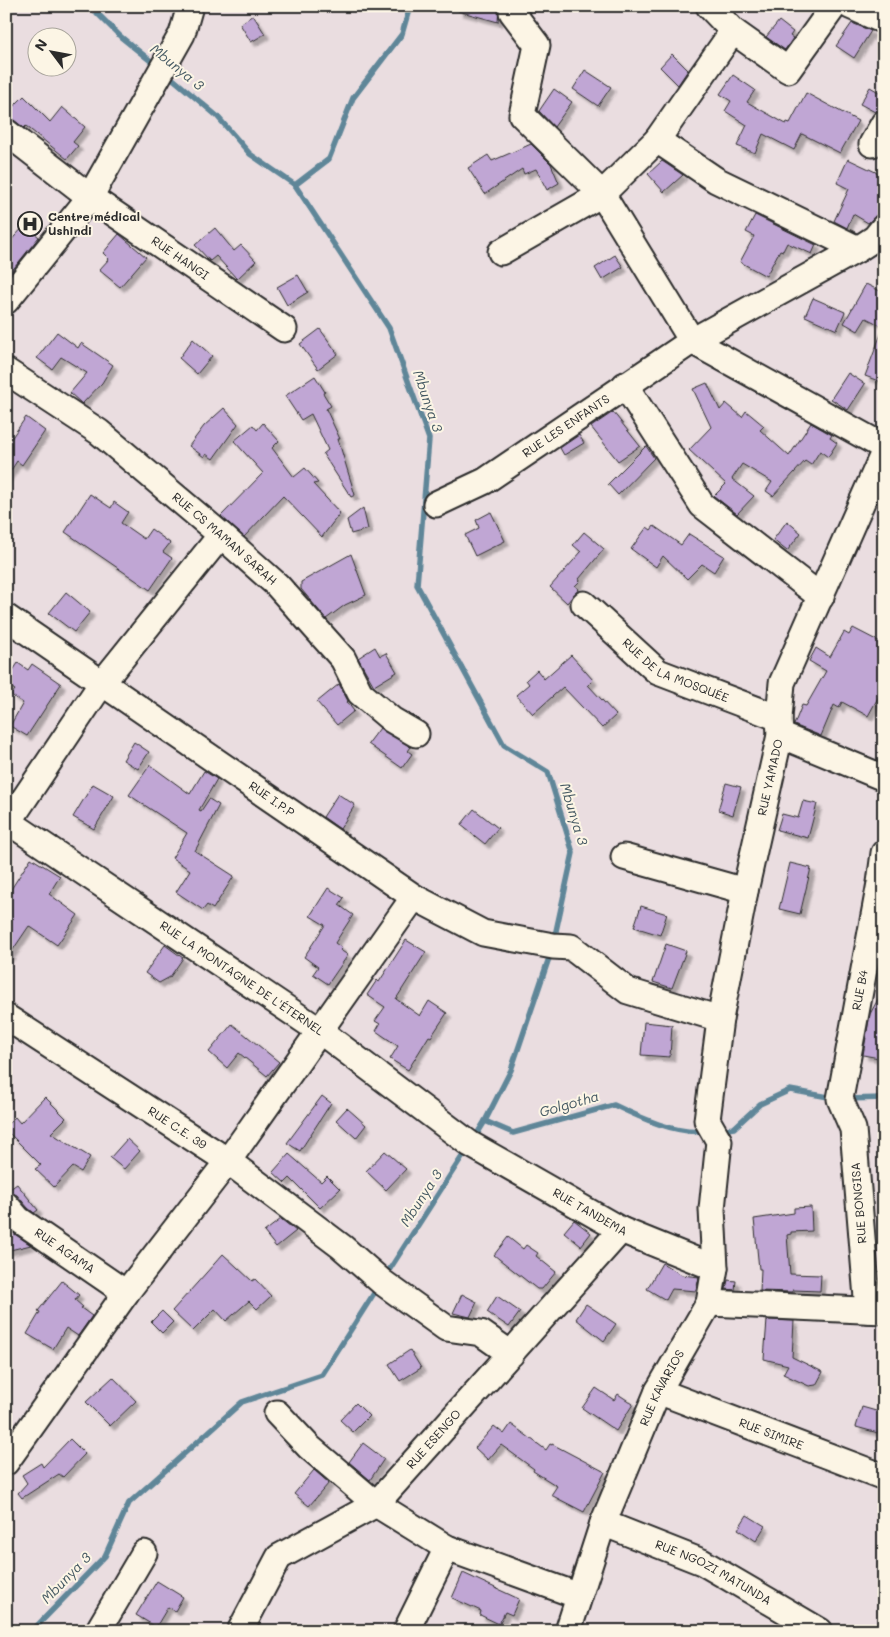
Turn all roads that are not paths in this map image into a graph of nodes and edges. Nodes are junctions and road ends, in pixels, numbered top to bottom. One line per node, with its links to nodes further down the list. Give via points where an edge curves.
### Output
1 (190, 6): 11 (street, via 182,34)
2 (709, 6): 7 (street)
3 (834, 6): 7 (street, via 788,70)
4 (850, 6): 6 (street)
5 (510, 15): 10 (street, via 536,44 522,115)
6 (884, 21)
7 (733, 31): 9 (street)
8 (6, 132): 11 (street, RUE HANGI)
9 (658, 140): 10 (street); 13 (street, via 716,180)
10 (602, 194): 14 (street); 17 (street)
11 (90, 197): 15 (street); 16 (street, RUE HANGI)
12 (884, 227): 13 (street, RUE LES ENFANTS, via 875,238)
13 (858, 249): 17 (street, RUE LES ENFANTS)
14 (501, 252)
15 (6, 301)
16 (284, 329)
17 (692, 340): 19 (street, RUE LES ENFANTS); 20 (street)
18 (6, 371): 23 (street, RUE CS MAMAN SARAH, via 99,432)
19 (626, 385): 22 (street, RUE LES ENFANTS, via 485,481); 24 (street, via 702,505)
20 (884, 447)
21 (884, 452): 24 (street, RUE YAMADO)
22 (436, 504)
23 (221, 534): 27 (street); 29 (street, RUE CS MAMAN SARAH, via 277,585 343,659 360,693 392,720)
24 (820, 597): 28 (street, RUE YAMADO, via 782,684)
25 (584, 604): 28 (street, RUE DE LA MOSQUÉE, via 658,672)
26 (6, 617): 27 (street, RUE I.P.P)
27 (102, 684): 31 (street); 36 (street, RUE I.P.P)
28 (779, 727): 30 (street, RUE DE LA MOSQUÉE); 35 (street, RUE YAMADO)
29 (416, 734)
30 (884, 778)
31 (7, 823): 39 (street, RUE LA MONTAGNE DE L'ÉTERNEL)
32 (884, 852): 34 (street, RUE B4)
33 (624, 857): 35 (street)
34 (882, 884): 40 (street, RUE B4)
35 (745, 891): 38 (street, RUE YAMADO)
36 (414, 897): 38 (street, RUE I.P.P, via 483,933 571,947 628,991); 39 (street)
37 (6, 1017): 43 (street, RUE C.E. 39)
38 (720, 1020): 41 (street, RUE YAMADO)
39 (320, 1031): 42 (street, RUE LA MONTAGNE DE L'ÉTERNEL); 43 (street)
40 (840, 1099): 49 (street, RUE BONGISA, via 853,1129)
41 (713, 1131): 46 (street, RUE KAVARIOS)
42 (470, 1144): 45 (street, RUE TANDEMA)
43 (228, 1161): 47 (street); 50 (street, RUE C.E. 39, via 446,1328 481,1333)
44 (6, 1205): 47 (street, RUE AGAMA, via 18,1219)
45 (621, 1230): 46 (street, RUE TANDEMA); 50 (street, RUE ESENGO)
46 (715, 1268): 48 (street, RUE KAVARIOS)
47 (126, 1293): 53 (street)
48 (709, 1303): 49 (street); 51 (street, RUE KAVARIOS)
49 (876, 1310)
50 (510, 1354): 55 (street, RUE ESENGO)
51 (658, 1391): 54 (street, RUE SIMIRE); 56 (street, RUE KAVARIOS)
52 (277, 1413): 55 (street, via 309,1447)
53 (6, 1462)
54 (884, 1477)
55 (376, 1504): 57 (street); 61 (street, RUE ESENGO, via 279,1557)
56 (603, 1523): 59 (street, RUE KAVARIOS); 64 (street, RUE NGOZI MATUNDA, via 702,1562)
57 (447, 1548): 59 (street); 62 (street)
58 (144, 1553): 60 (street)
59 (579, 1596): 63 (street, RUE KAVARIOS)
60 (98, 1631)
61 (240, 1631)
62 (406, 1631)
63 (568, 1631)
64 (820, 1631)

